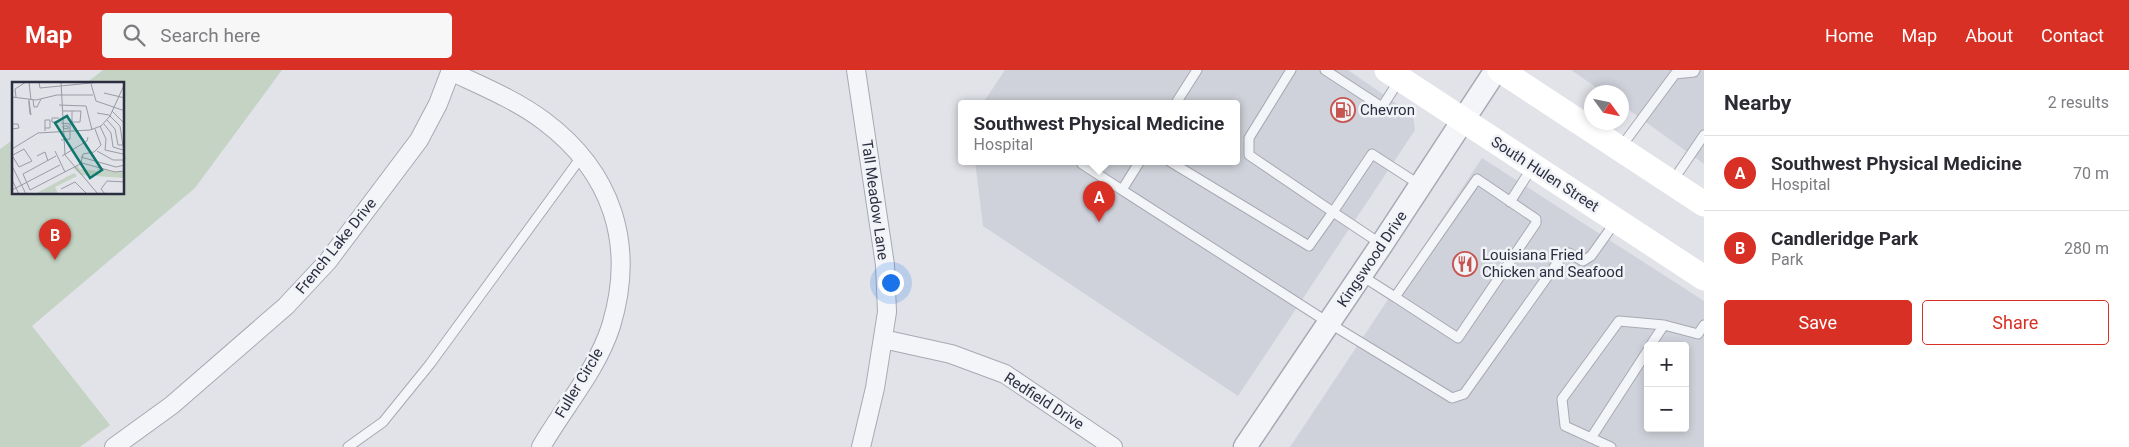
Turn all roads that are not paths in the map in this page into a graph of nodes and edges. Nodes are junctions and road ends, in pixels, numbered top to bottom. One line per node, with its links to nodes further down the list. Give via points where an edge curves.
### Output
1 (451, 70): 14 (street, Fuller Circle, via 516,102 544,121); 38 (street, French Lake Drive, via 419,140 328,261 279,312 172,405)
2 (856, 70): 34 (street, Tall Meadow Lane, via 885,265 887,312)
3 (1197, 70): 10 (lane)
4 (1291, 70): 24 (lane, via 1249,138 1249,156)
5 (1326, 70): 9 (lane, via 1382,107)
6 (1498, 70): 11 (street, Kingswood Drive); 13 (main road)
7 (1695, 70): 8 (lane)
8 (1672, 72): 13 (lane)
9 (1394, 75): 11 (main road, South Hulen Street)
10 (1178, 100)
11 (1463, 120): 18 (main road, South Hulen Street); 20 (street, Kingswood Drive)
12 (1704, 135): 19 (lane)
13 (1620, 148): 19 (main road)
14 (582, 156): 39 (lane, via 430,364 383,422); 40 (street, Fuller Circle, via 598,177 611,206 622,247 620,288 611,326 591,369)
15 (1084, 165): 21 (lane)
16 (1138, 165): 21 (lane)
17 (1176, 165): 24 (lane, via 1309,246)
18 (1533, 166): 22 (lane); 25 (main road, South Hulen Street)
19 (1672, 182): 23 (main road)
20 (1420, 186): 24 (lane, via 1372,154); 26 (street, Kingswood Drive)
21 (1122, 190): 30 (lane)
22 (1510, 202): 29 (lane, via 1475,180); 29 (lane, via 1536,222 1460,337 1456,338)
23 (1704, 204)
24 (1333, 212): 26 (lane)
25 (1616, 220): 28 (main road, South Hulen Street); 30 (lane, via 1592,256 1583,261 1569,253 1560,259 1464,394 1452,398)
26 (1382, 244): 27 (street, Kingswood Drive)
27 (1362, 275): 29 (lane); 30 (street, Kingswood Drive)
28 (1704, 278)
29 (1395, 297)
30 (1329, 323): 43 (street, Kingswood Drive)
31 (1664, 325): 33 (lane); 35 (lane); 37 (lane, via 1619,321 1562,399 1565,426)
32 (1704, 325): 33 (lane)
33 (1701, 335)
34 (883, 340): 41 (street, Tall Meadow Lane); 42 (street, Redfield Drive, via 951,354 1005,374)
35 (1653, 342)
36 (1644, 356): 37 (lane)
37 (1591, 438): 44 (lane)
38 (114, 447)
39 (348, 447)
40 (541, 447)
41 (861, 447)
42 (1113, 447)
43 (1245, 447)
44 (1611, 447)

